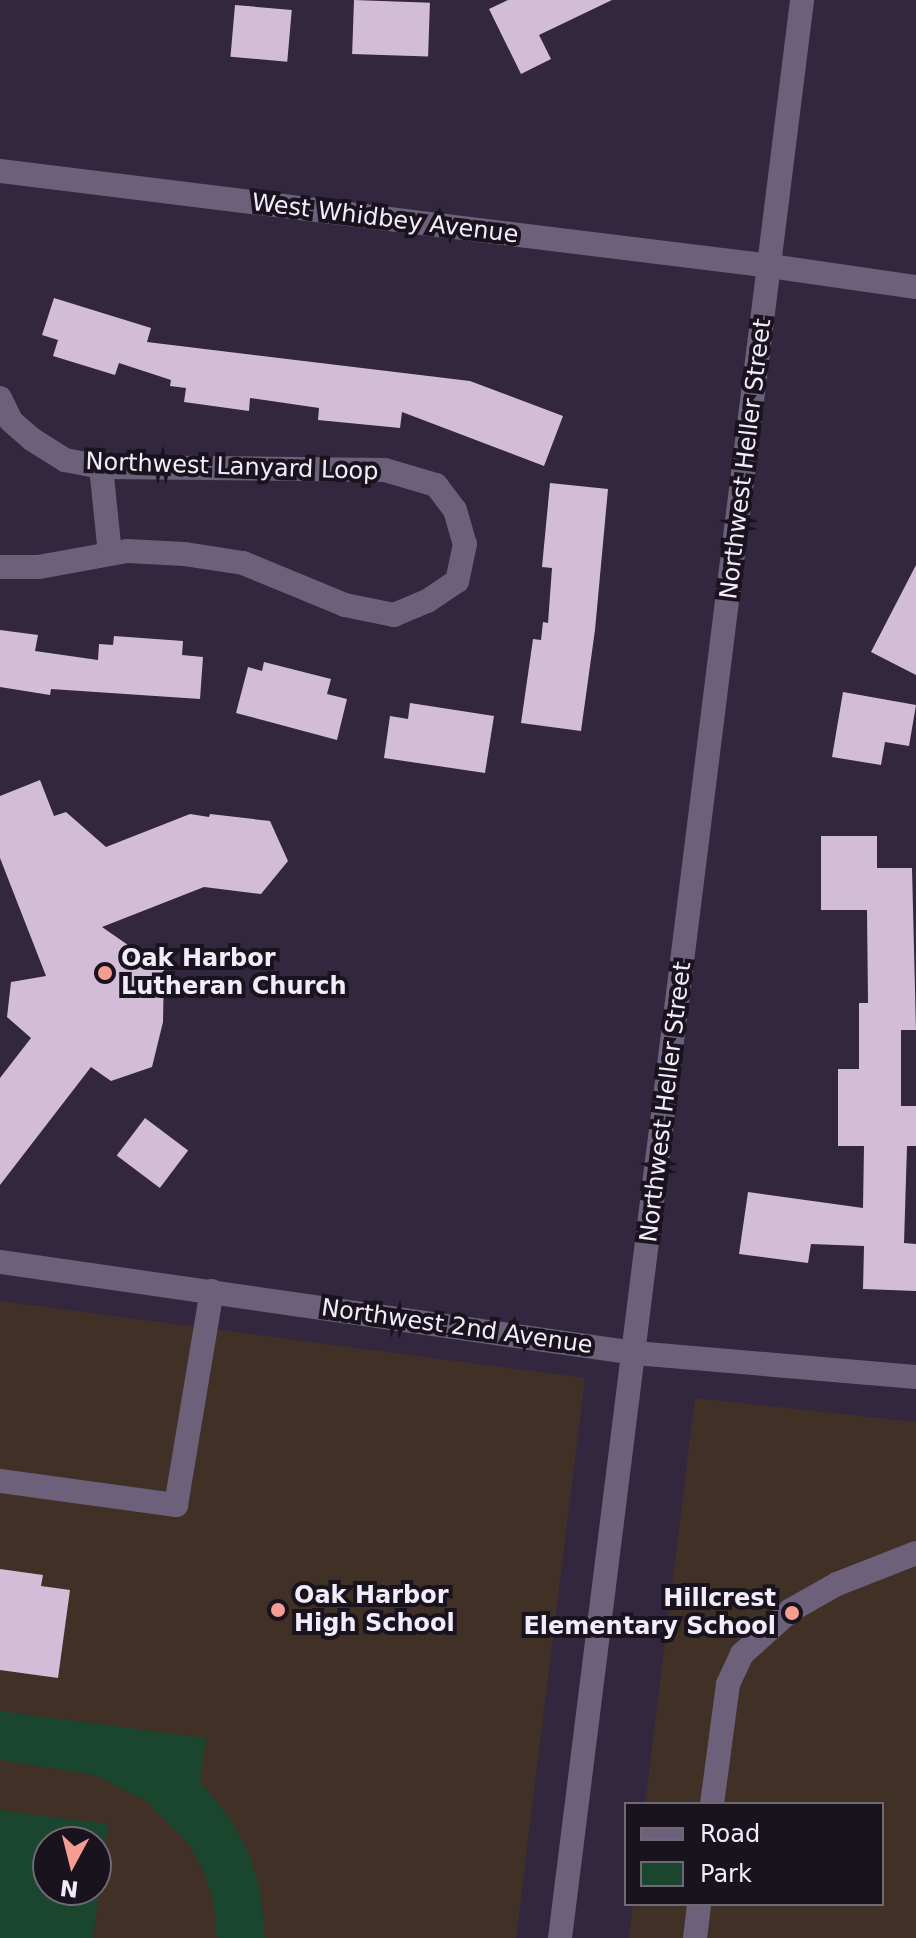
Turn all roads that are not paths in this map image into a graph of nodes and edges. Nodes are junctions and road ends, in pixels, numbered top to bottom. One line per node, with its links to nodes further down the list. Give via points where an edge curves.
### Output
1 (802, 0): 3 (street, Northwest Heller Street)
2 (1, 175): 3 (street, West Whidbey Avenue)
3 (770, 266): 4 (street, West Whidbey Avenue); 11 (street, Northwest Heller Street)
4 (916, 287)
5 (0, 398): 6 (street, Northwest Lanyard Loop, via 11,421 33,440 65,460)
6 (101, 467): 7 (street); 7 (street, Northwest Lanyard Loop, via 385,470 436,485 455,510 465,544 457,581 394,615 345,605 243,563 127,551)
7 (110, 554): 8 (street, Northwest Lanyard Loop, via 39,567)
8 (0, 567)
9 (0, 1262): 10 (street, Northwest 2nd Avenue)
10 (212, 1291): 11 (street, Northwest 2nd Avenue); 13 (street, via 176,1505)
11 (635, 1353): 12 (street, Northwest 2nd Avenue); 17 (street, Northwest Heller Street)
12 (916, 1377)
13 (0, 1481)
14 (916, 1553): 15 (street, via 837,1584 791,1610 742,1654 728,1684)
15 (712, 1802)
16 (699, 1906): 18 (street)
17 (560, 1938)
18 (695, 1938)

